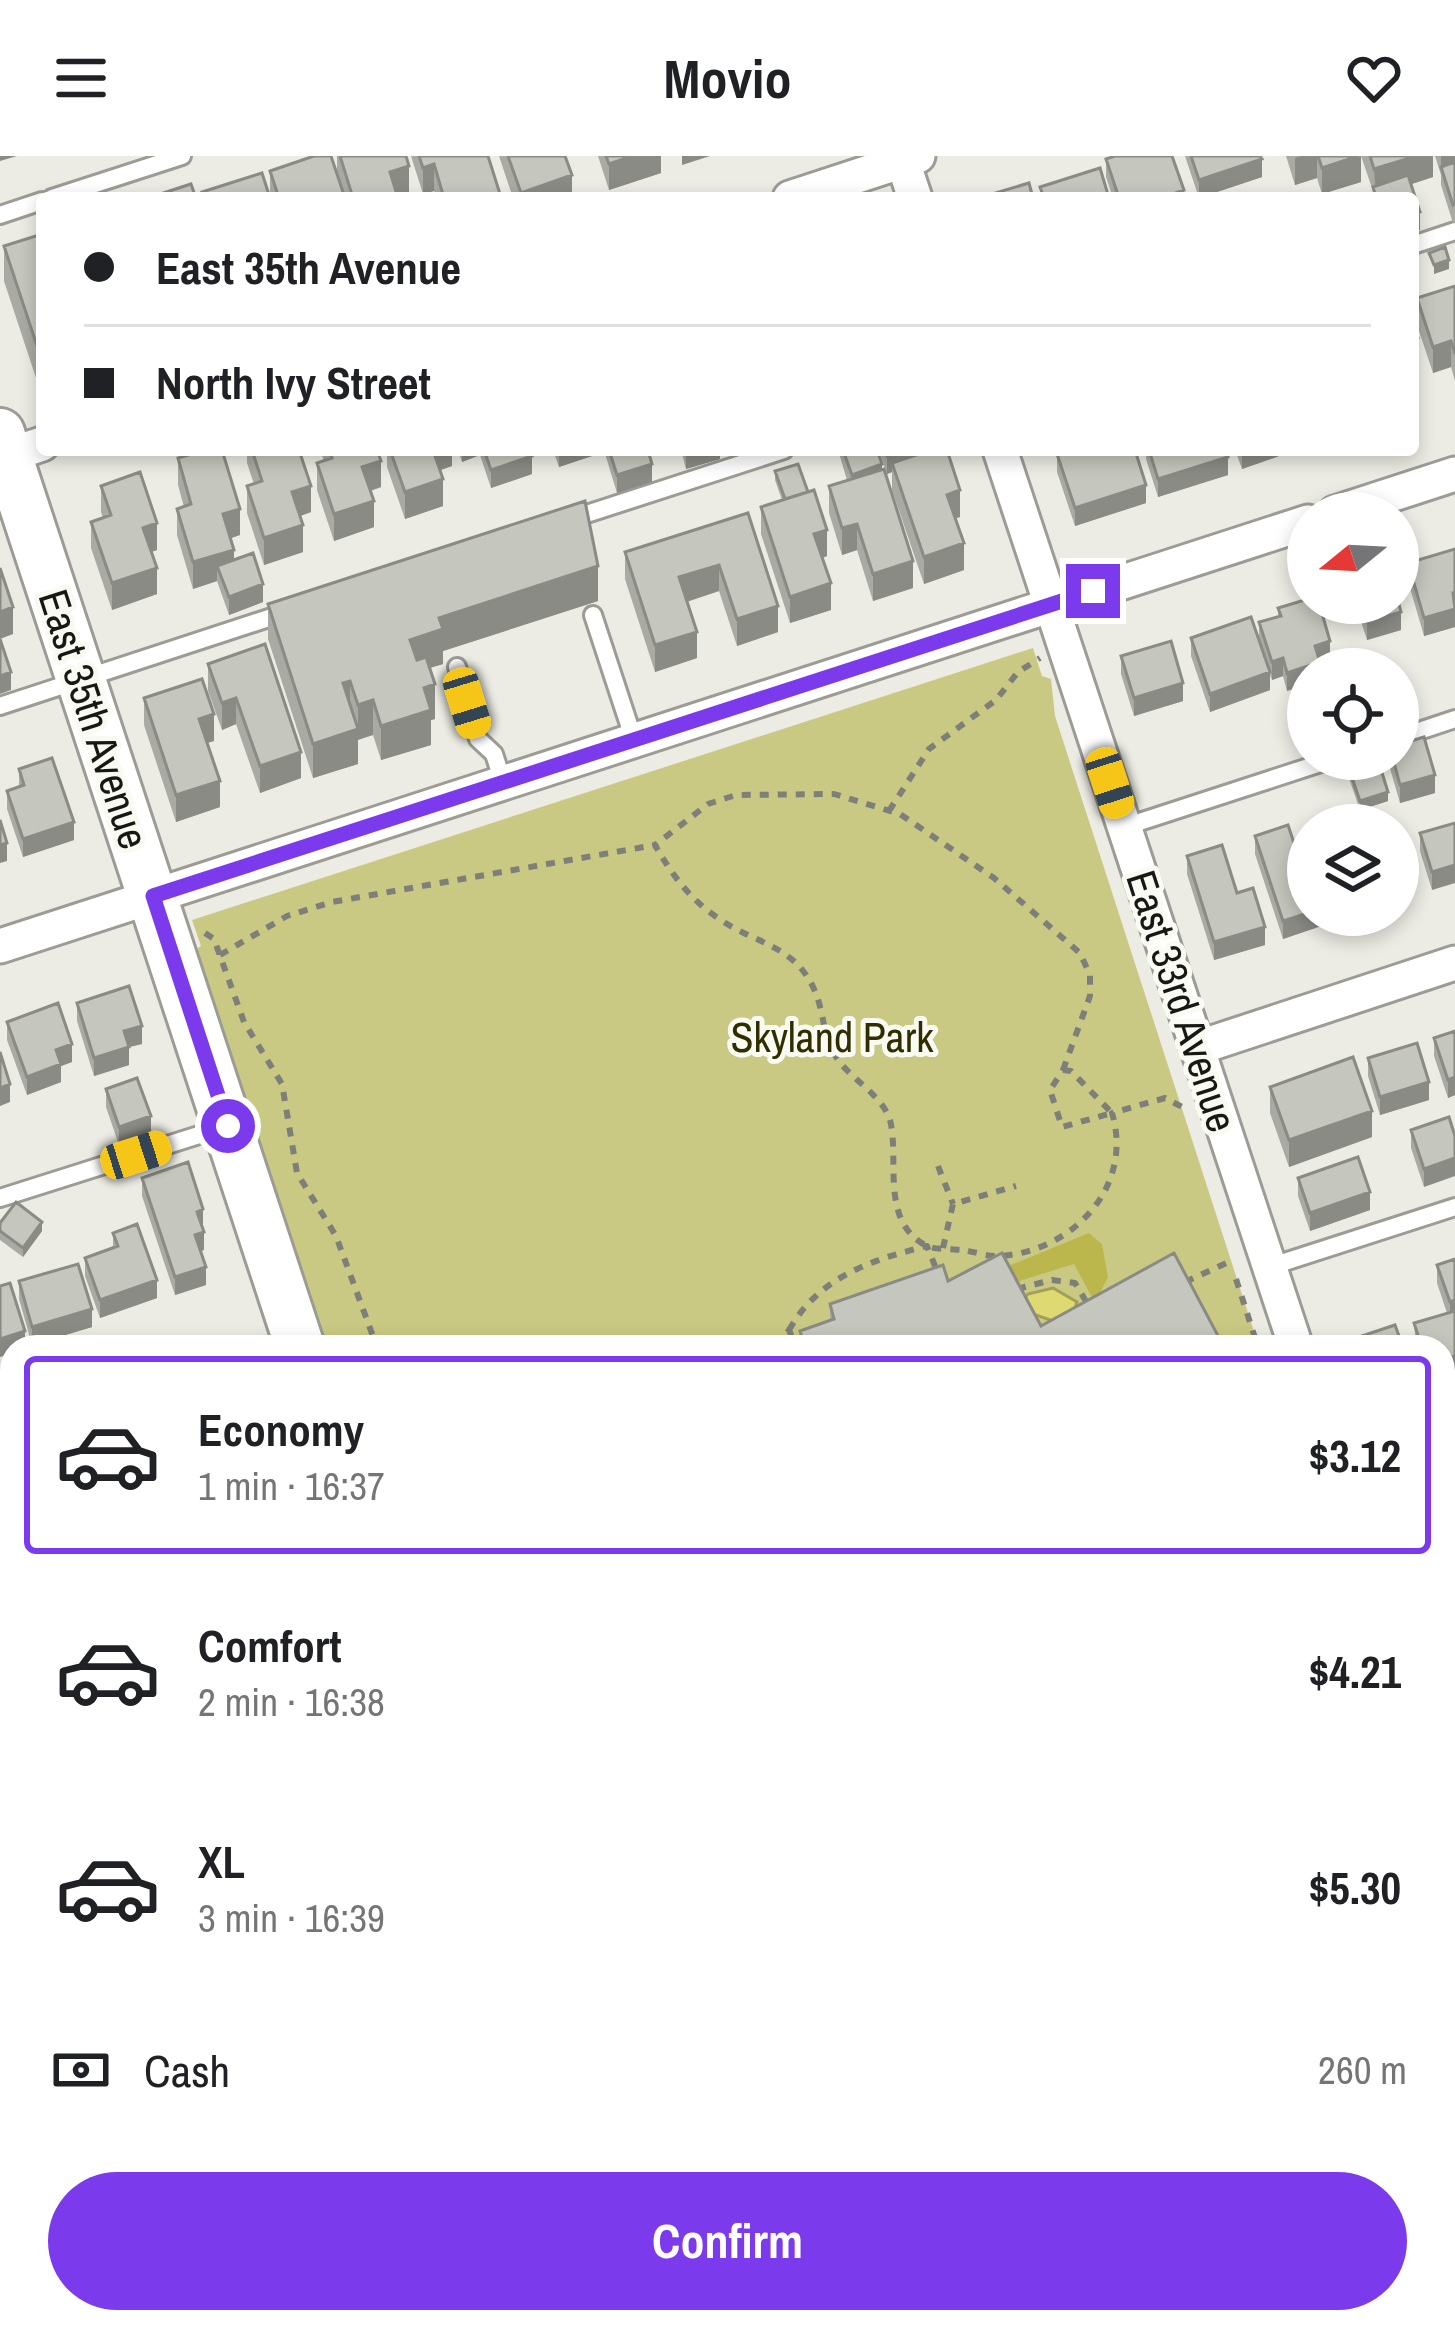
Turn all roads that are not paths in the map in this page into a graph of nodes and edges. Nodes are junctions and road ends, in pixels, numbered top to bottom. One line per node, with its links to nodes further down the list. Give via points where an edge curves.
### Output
1 (182, 156): 3 (lane)
2 (907, 158): 4 (street); 5 (street)
3 (71, 192)
4 (808, 192)
5 (915, 192)
6 (36, 203): 7 (lane)
7 (0, 215)
8 (1455, 231): 9 (lane)
9 (1419, 243)
10 (12, 447): 21 (street, East 35th Avenue)
11 (766, 456): 15 (lane)
12 (1002, 456): 17 (street, East 33rd Avenue)
13 (1455, 474): 14 (street)
14 (1400, 492)
15 (557, 524)
16 (1287, 529): 17 (street)
17 (1050, 604): 25 (street); 28 (street, East 33rd Avenue)
18 (308, 605): 21 (lane)
19 (593, 615): 25 (lane)
20 (457, 667): 27 (lane, via 478,739 494,754)
21 (81, 680): 22 (lane); 29 (street, East 35th Avenue)
22 (0, 706)
23 (1455, 719): 24 (lane)
24 (1419, 731)
25 (634, 740): 27 (street)
26 (1287, 774): 28 (lane)
27 (503, 782): 29 (street)
28 (1124, 827): 32 (street, East 33rd Avenue)
29 (153, 896): 30 (street); 33 (street, East 35th Avenue)
30 (0, 946)
31 (1455, 963): 32 (street)
32 (1197, 1048): 36 (street, East 33rd Avenue)
33 (228, 1126): 34 (lane); 37 (street, East 35th Avenue)
34 (0, 1198)
35 (1455, 1207): 36 (lane)
36 (1269, 1267): 38 (street, East 33rd Avenue)
37 (289, 1335)
38 (1292, 1335)

